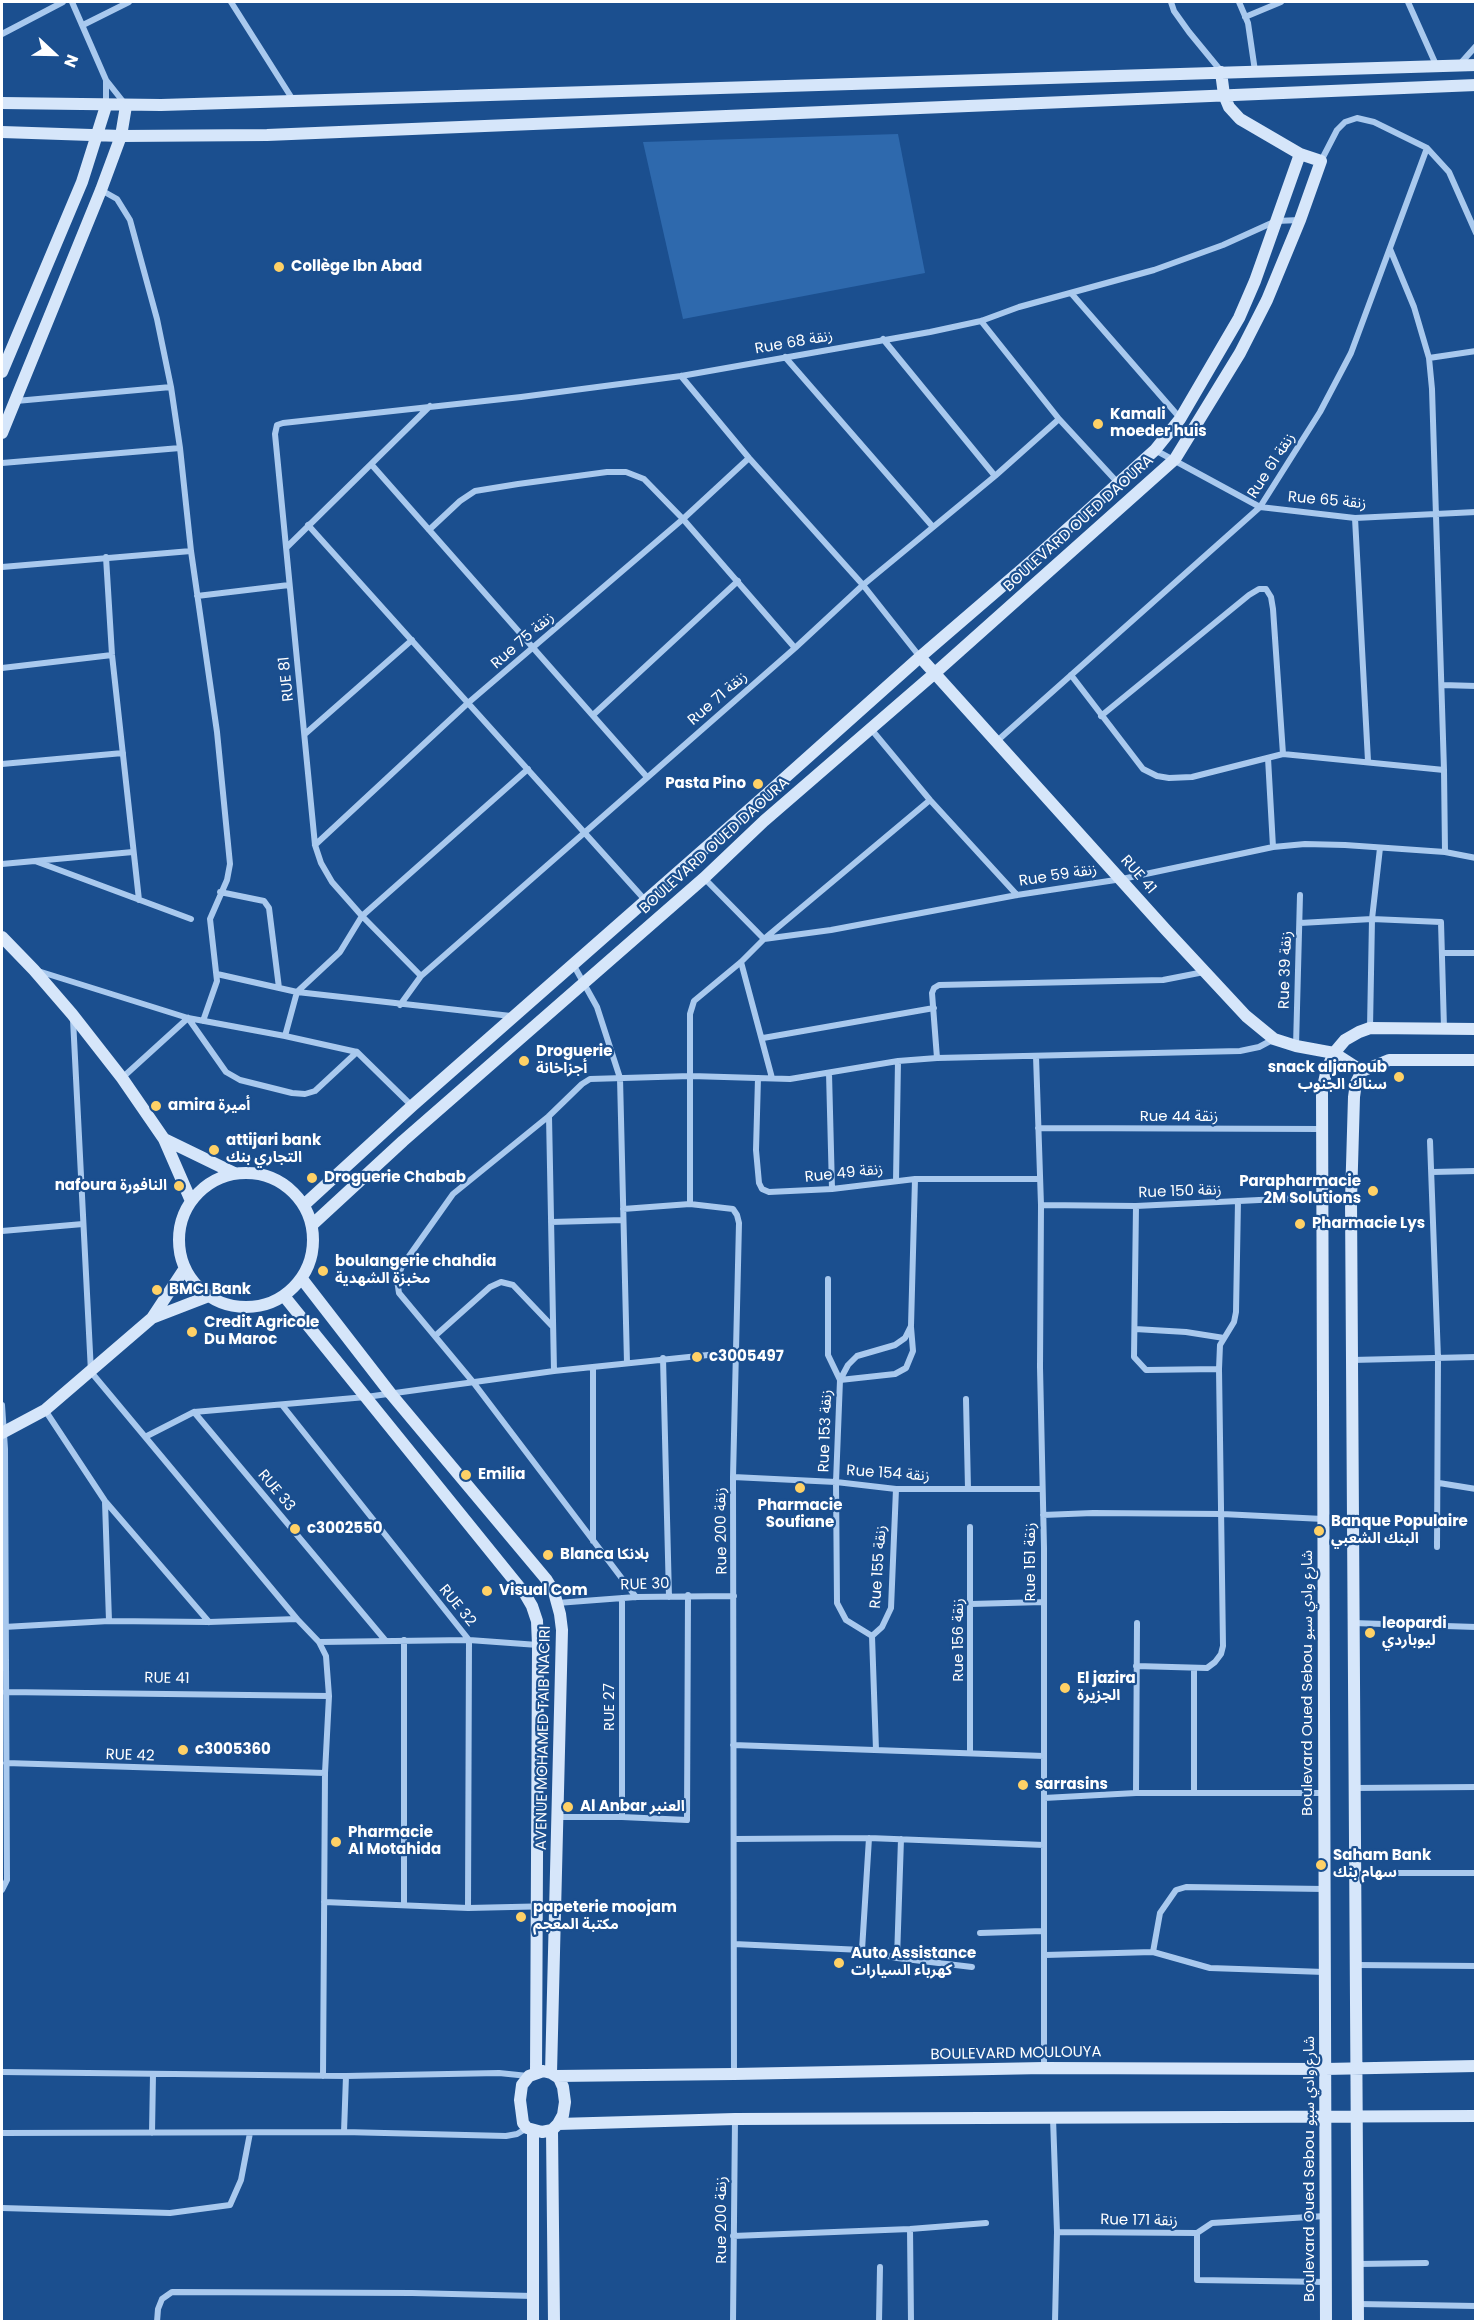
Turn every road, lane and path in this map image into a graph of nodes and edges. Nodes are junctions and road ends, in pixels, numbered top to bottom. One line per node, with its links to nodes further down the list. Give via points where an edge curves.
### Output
1 (63, 2): 11 (street)
2 (72, 2): 10 (street)
3 (129, 2): 10 (street)
4 (231, 2): 21 (street)
5 (1171, 2): 17 (street)
6 (1239, 2): 9 (street)
7 (1281, 2): 9 (street)
8 (1408, 2): 15 (street)
9 (1245, 16): 16 (street)
10 (83, 25): 18 (street)
11 (2, 34)
12 (1476, 46): 14 (street)
13 (1476, 65): 14 (street)
14 (1459, 66): 15 (street)
15 (1437, 67): 16 (street)
16 (1255, 70): 17 (street)
17 (1221, 72): 20 (street); 21 (street)
18 (106, 80): 23 (street); 24 (street)
19 (1476, 85): 20 (street)
20 (1224, 95): 27 (street, via 267,135); 29 (street, via 1240,119)
21 (293, 101): 24 (street)
22 (2, 103): 23 (street)
23 (106, 106): 24 (street); 26 (street)
24 (126, 106): 27 (street)
25 (2, 132): 26 (street)
26 (98, 135): 27 (street); 42 (street)
27 (121, 136): 31 (street)
28 (1427, 148): 30 (street, via 1374,122 1357,118 1337,130); 34 (street, via 1449,171); 35 (street, Rue 61 زنقة)
29 (1300, 154): 30 (street); 33 (street, BOULEVARD OUED DAOURA)
30 (1321, 161): 32 (street, BOULEVARD OUED DAOURA)
31 (101, 190): 44 (street, via 117,199 130,220); 45 (street)
32 (1300, 220): 33 (street, Rue 68 زنقة); 54 (street, BOULEVARD OUED DAOURA, via 1240,353)
33 (1276, 221): 36 (street, Rue 68 زنقة, via 1154,270); 48 (street, BOULEVARD OUED DAOURA, via 1239,318)
34 (1476, 234)
35 (1390, 249): 41 (street, via 1414,307); 59 (street, Rue 61 زنقة, via 1351,352 1320,412)
36 (1071, 293): 37 (street, Rue 68 زنقة); 48 (street)
37 (981, 321): 38 (street, Rue 68 زنقة); 47 (street)
38 (883, 339): 40 (street, Rue 68 زنقة); 57 (street)
39 (1476, 351): 41 (street)
40 (785, 357): 43 (street, Rue 68 زنقة); 65 (street)
41 (1429, 358): 61 (street)
42 (2, 372)
43 (681, 376): 46 (street, Rue 68 زنقة); 53 (street)
44 (171, 387): 45 (street); 51 (street)
45 (15, 401): 50 (street)
46 (430, 406): 49 (street, Rue 68 زنقة); 56 (street)
47 (1059, 419): 57 (street, Rue 71 زنقة); 58 (street)
48 (1180, 419): 52 (street, BOULEVARD OUED DAOURA)
49 (277, 425): 67 (street, RUE 81)
50 (2, 433)
51 (180, 448): 55 (street); 68 (street)
52 (1155, 450): 54 (street, Rue 65 زنقة); 58 (street, BOULEVARD OUED DAOURA)
53 (749, 458): 63 (street, Rue 75 زنقة); 73 (street)
54 (1175, 459): 59 (street, Rue 65 زنقة); 81 (street, BOULEVARD OUED DAOURA)
55 (2, 464)
56 (371, 464): 64 (street); 66 (street)
57 (995, 476): 65 (street, Rue 71 زنقة)
58 (1119, 484): 79 (street, BOULEVARD OUED DAOURA)
59 (1260, 507): 62 (street, Rue 65 زنقة); 82 (street, Rue 61 زنقة)
60 (1476, 512): 61 (street, Rue 65 زنقة)
61 (1435, 513): 62 (street, Rue 65 زنقة); 83 (street)
62 (1355, 518): 94 (street)
63 (683, 519): 66 (street, via 644,479 626,472 607,472 475,491); 71 (street); 76 (street, Rue 75 زنقة)
64 (308, 525): 67 (street); 75 (street)
65 (933, 527): 73 (street, Rue 71 زنقة)
66 (429, 530): 76 (street)
67 (286, 547): 72 (street, RUE 81)
68 (191, 551): 69 (street); 74 (street)
69 (106, 557): 70 (street); 78 (street)
70 (2, 567)
71 (738, 581): 77 (street); 86 (street)
72 (289, 585): 74 (street); 89 (street, RUE 81)
73 (863, 585): 77 (street, Rue 71 زنقة); 79 (street)
74 (197, 596): 111 (street, via 217,732 230,864)
75 (411, 640): 85 (street); 89 (street)
76 (533, 648): 85 (street, Rue 75 زنقة); 86 (street)
77 (795, 648): 98 (street, Rue 71 زنقة)
78 (112, 655): 80 (street); 91 (street)
79 (920, 657): 81 (street, RUE 41); 115 (street, BOULEVARD OUED DAOURA)
80 (2, 668)
81 (935, 673): 88 (street, BOULEVARD OUED DAOURA); 90 (street, RUE 41)
82 (1071, 675): 87 (street); 90 (street, Rue 61 زنقة)
83 (1442, 685): 84 (street); 97 (street)
84 (1476, 686)
85 (468, 703): 96 (street); 101 (street, Rue 75 زنقة)
86 (592, 715): 98 (street)
87 (1101, 716): 92 (street, via 1249,595 1266,589 1274,609); 93 (street, via 1143,769 1156,776 1192,777)
88 (870, 728): 99 (street); 109 (street, BOULEVARD OUED DAOURA)
89 (305, 734): 101 (street, RUE 81)
90 (997, 741): 110 (street, RUE 41)
91 (123, 753): 95 (street); 104 (street)
92 (1283, 754): 93 (street); 94 (street)
93 (1268, 758): 102 (street)
94 (1368, 761): 97 (street)
95 (2, 764)
96 (528, 769): 100 (street); 116 (street)
97 (1444, 770): 105 (street)
98 (647, 777): 100 (street, Rue 71 زنقة)
99 (930, 800): 112 (street); 121 (street)
100 (585, 832): 115 (street); 129 (street, Rue 71 زنقة)
101 (315, 845): 116 (street, RUE 81, via 332,882)
102 (1274, 847): 103 (street, Rue 59 زنقة, via 1305,844); 110 (street, Rue 59 زنقة)
103 (1380, 848): 105 (street, Rue 59 زنقة); 118 (street)
104 (134, 852): 107 (street); 114 (street)
105 (1445, 852): 106 (street, Rue 59 زنقة)
106 (1476, 858)
107 (35, 861): 108 (street); 114 (street)
108 (2, 864)
109 (704, 878): 121 (street); 130 (street, BOULEVARD OUED DAOURA)
110 (1122, 879): 112 (street, Rue 59 زنقة); 127 (street, RUE 41)
111 (220, 892): 128 (street, via 210,919); 131 (street, via 264,901 269,908)
112 (1017, 895): 121 (street, Rue 59 زنقة)
113 (1300, 895): 119 (street, Rue 39 زنقة)
114 (139, 900): 117 (street)
115 (645, 900): 125 (street, BOULEVARD OUED DAOURA)
116 (362, 916): 129 (street, RUE 81); 132 (street, via 340,952)
117 (191, 919)
118 (1372, 919): 119 (street); 122 (street, via 1441,921); 139 (street)
119 (1300, 923): 145 (street, Rue 39 زنقة)
120 (2, 937): 126 (street)
121 (764, 939): 124 (street)
122 (1443, 953): 123 (street); 140 (street)
123 (1476, 953)
124 (741, 962): 143 (street); 154 (street, via 701,994 692,1007)
125 (573, 963): 130 (street); 136 (street, BOULEVARD OUED DAOURA)
126 (34, 970): 135 (street); 137 (street)
127 (1204, 972): 134 (street, via 1163,980 939,985 932,993); 144 (street, RUE 41)
128 (217, 974): 131 (street); 138 (street)
129 (421, 976): 133 (street, Rue 71 زنقة)
130 (584, 982): 156 (street, via 597,1007); 183 (street, BOULEVARD OUED DAOURA)
131 (279, 988): 132 (street)
132 (297, 992): 133 (street); 142 (street)
133 (400, 1005): 136 (street)
134 (934, 1008): 143 (street); 149 (street)
135 (72, 1014): 155 (street); 182 (street)
136 (513, 1017): 159 (street, BOULEVARD OUED DAOURA)
137 (188, 1018): 138 (street); 146 (street, via 226,1072 240,1080 292,1093 315,1091); 155 (street)
138 (202, 1021): 142 (street)
139 (1370, 1028): 140 (street); 147 (street, via 1345,1040)
140 (1444, 1028): 141 (street)
141 (1476, 1029)
142 (285, 1036): 146 (street)
143 (763, 1038): 158 (street)
144 (1274, 1039): 145 (street, RUE 41); 148 (street, via 1240,1051)
145 (1296, 1046): 147 (street, RUE 41)
146 (357, 1052): 159 (street)
147 (1334, 1053): 152 (street, RUE 41); 162 (street, Boulevard Oued Sebou شارع وادي سبو, via 1322,1091)
148 (1036, 1056): 149 (street); 161 (street, Rue 151 زنقة)
149 (937, 1059): 151 (street)
150 (1476, 1060): 152 (street, via 1389,1060)
151 (898, 1061): 153 (street); 170 (street)
152 (1362, 1071): 200 (street, via 1354,1097)
153 (829, 1073): 158 (street); 171 (street)
154 (691, 1076): 156 (street); 157 (street); 175 (street)
155 (122, 1078): 163 (street)
156 (620, 1078): 160 (street, via 582,1083); 179 (street)
157 (758, 1078): 158 (street); 171 (street, Rue 49 زنقة, via 756,1150 762,1189)
158 (772, 1078)
159 (412, 1106): 176 (street, BOULEVARD OUED DAOURA)
160 (549, 1116): 181 (street); 194 (street, via 453,1194 402,1266 397,1280 399,1293)
161 (1038, 1128): 162 (street, Rue 44 زنقة); 169 (street, Rue 151 زنقة)
162 (1321, 1129): 172 (street, Boulevard Oued Sebou شارع وادي سبو)
163 (164, 1139): 167 (street); 173 (street)
164 (1430, 1141): 166 (street)
165 (1476, 1171): 166 (street)
166 (1432, 1172): 198 (street)
167 (234, 1173): 173 (street, via 210,1183); 176 (street, via 261,1173 286,1184)
168 (915, 1179): 169 (street, Rue 49 زنقة); 170 (street, Rue 49 زنقة); 191 (street)
169 (1040, 1179): 177 (street, Rue 151 زنقة)
170 (896, 1180): 171 (street, Rue 49 زنقة)
171 (832, 1189)
172 (1321, 1197): 174 (street, Rue 150 زنقة); 227 (street, Boulevard Oued Sebou شارع وادي سبو)
173 (191, 1201): 185 (street, via 179,1233)
174 (1238, 1201): 178 (street, Rue 150 زنقة); 195 (street, via 1236,1312)
175 (690, 1203): 179 (street); 196 (street, Rue 200 زنقة, via 733,1209 739,1223)
176 (304, 1204): 183 (street)
177 (1041, 1205): 178 (street, Rue 150 زنقة); 222 (street, Rue 151 زنقة)
178 (1136, 1206): 193 (street)
179 (623, 1209): 180 (street)
180 (623, 1220): 181 (street); 201 (street)
181 (551, 1222): 192 (street)
182 (83, 1224): 184 (street); 205 (street)
183 (313, 1224): 186 (street, via 311,1262)
184 (2, 1231)
185 (185, 1268): 188 (street); 190 (street)
186 (302, 1279): 189 (street); 208 (street, AVENUE MOHAMED TAIB NACIRI)
187 (828, 1279): 206 (street, via 828,1355)
188 (209, 1296): 189 (street, via 227,1305 246,1308 266,1305); 190 (street)
189 (284, 1296): 209 (street, AVENUE MOHAMED TAIB NACIRI)
190 (152, 1318): 205 (street)
191 (911, 1326): 206 (street, Rue 153 زنقة, via 905,1338 895,1345 857,1356); 206 (street, via 913,1351 906,1368 895,1374)
192 (553, 1327): 194 (street, via 513,1285 501,1282 490,1287); 204 (street)
193 (1135, 1329): 195 (street); 203 (street, via 1134,1357 1146,1370)
194 (435, 1336): 207 (street)
195 (1224, 1338): 203 (street)
196 (737, 1352): 199 (street); 217 (street, Rue 200 زنقة)
197 (1476, 1357): 198 (street)
198 (1438, 1358): 200 (street); 219 (street)
199 (663, 1359): 201 (street); 234 (street)
200 (1352, 1360): 243 (street)
201 (627, 1364): 202 (street)
202 (593, 1367): 204 (street); 229 (street)
203 (1219, 1369): 225 (street)
204 (554, 1371): 207 (street)
205 (91, 1372): 213 (street); 216 (street)
206 (840, 1380): 218 (street, Rue 153 زنقة)
207 (473, 1382): 208 (street); 229 (street)
208 (391, 1394): 209 (street); 237 (street, AVENUE MOHAMED TAIB NACIRI, via 546,1579)
209 (366, 1397): 212 (street); 251 (street, AVENUE MOHAMED TAIB NACIRI, via 525,1594 537,1621)
210 (966, 1399): 221 (street)
211 (2, 1405): 215 (street)
212 (282, 1405): 214 (street); 249 (street, RUE 32)
213 (45, 1410): 215 (street); 224 (street)
214 (194, 1412): 216 (street); 247 (street, RUE 33)
215 (3, 1433): 244 (street)
216 (145, 1437): 239 (street)
217 (733, 1477): 218 (street, Rue 154 زنقة); 232 (street, Rue 200 زنقة)
218 (836, 1482): 220 (street, Rue 154 زنقة); 246 (street, Rue 153 زنقة, via 837,1603 846,1620)
219 (1439, 1483): 223 (street); 230 (street)
220 (896, 1489): 221 (street, Rue 154 زنقة); 246 (street, Rue 155 زنقة, via 891,1608 882,1627)
221 (968, 1489): 222 (street, Rue 154 زنقة)
222 (1042, 1489): 226 (street, Rue 151 زنقة)
223 (1476, 1489)
224 (105, 1501): 240 (street); 241 (street)
225 (1222, 1514): 226 (street); 227 (street); 253 (street, via 1223,1646 1215,1662 1207,1668)
226 (1042, 1515): 236 (street, Rue 151 زنقة)
227 (1323, 1519): 266 (street, Boulevard Oued Sebou شارع وادي سبو)
228 (969, 1527): 238 (street, Rue 156 زنقة)
229 (593, 1542): 233 (street)
230 (1437, 1547)
231 (688, 1595): 232 (street, RUE 30); 234 (street, RUE 30); 269 (street, via 687,1820)
232 (734, 1596): 256 (street, Rue 200 زنقة)
233 (636, 1597): 234 (street, RUE 30); 235 (street, RUE 30)
234 (669, 1597)
235 (622, 1598): 237 (street, RUE 30); 269 (street, RUE 27)
236 (1043, 1602): 238 (street); 259 (street, Rue 151 زنقة)
237 (557, 1603): 268 (street, AVENUE MOHAMED TAIB NACIRI, via 562,1630)
238 (971, 1604): 258 (street, Rue 156 زنقة)
239 (297, 1619): 241 (street); 250 (street)
240 (109, 1621): 241 (street); 244 (street)
241 (209, 1622)
242 (1137, 1623): 252 (street)
243 (1353, 1623): 245 (street); 263 (street)
244 (4, 1628): 254 (street)
245 (1476, 1628)
246 (872, 1636): 257 (street)
247 (385, 1640): 248 (street); 250 (street)
248 (404, 1640): 249 (street); 279 (street)
249 (469, 1640): 251 (street); 282 (street, RUE 32)
250 (319, 1642): 255 (street, via 326,1656)
251 (538, 1645): 280 (street, AVENUE MOHAMED TAIB NACIRI)
252 (1136, 1666): 253 (street); 264 (street)
253 (1194, 1668): 265 (street)
254 (5, 1692): 255 (street, RUE 41); 260 (street)
255 (329, 1696): 261 (street)
256 (733, 1744): 257 (street); 271 (street, Rue 200 زنقة)
257 (876, 1750): 258 (street)
258 (970, 1753): 259 (street)
259 (1044, 1756): 267 (street, Rue 151 زنقة)
260 (6, 1763): 261 (street, RUE 42); 277 (street, via 7,1880)
261 (325, 1773): 278 (street)
262 (1476, 1786): 263 (street)
263 (1354, 1788): 274 (street)
264 (1137, 1793): 265 (street); 267 (street)
265 (1194, 1793): 266 (street)
266 (1323, 1793): 276 (street, Boulevard Oued Sebou شارع وادي سبو)
267 (1044, 1798): 273 (street, Rue 151 زنقة)
268 (557, 1817): 269 (street); 281 (street, AVENUE MOHAMED TAIB NACIRI)
269 (622, 1817)
270 (869, 1838): 271 (street); 272 (street); 286 (street)
271 (734, 1839): 285 (street, Rue 200 زنقة)
272 (901, 1839): 273 (street); 289 (street)
273 (1044, 1845): 283 (street, Rue 151 زنقة)
274 (1355, 1873): 275 (street); 290 (street)
275 (1476, 1873)
276 (1324, 1889): 287 (street, via 1176,1890 1160,1913); 293 (street, Boulevard Oued Sebou شارع وادي سبو)
277 (2, 1890)
278 (324, 1902): 279 (street); 303 (street)
279 (404, 1905): 282 (street)
280 (537, 1906): 281 (street); 282 (street); 302 (street, AVENUE MOHAMED TAIB NACIRI)
281 (555, 1906): 300 (street, AVENUE MOHAMED TAIB NACIRI)
282 (468, 1908)
283 (1044, 1931): 284 (street); 288 (street, Rue 151 زنقة)
284 (980, 1934)
285 (734, 1944): 286 (street); 301 (street, Rue 200 زنقة)
286 (862, 1950): 289 (street)
287 (1153, 1952): 288 (street); 293 (street, via 1210,1968)
288 (1045, 1955): 295 (street, Rue 151 زنقة)
289 (897, 1958): 292 (street)
290 (1355, 1965): 291 (street); 296 (street)
291 (1476, 1966)
292 (972, 1967)
293 (1324, 1972): 297 (street, Boulevard Oued Sebou شارع وادي سبو)
294 (1476, 2066): 296 (street, BOULEVARD MOULOUYA)
295 (1044, 2068): 297 (street, BOULEVARD MOULOUYA); 301 (street, BOULEVARD MOULOUYA)
296 (1356, 2068): 297 (street, BOULEVARD MOULOUYA); 307 (street)
297 (1325, 2069): 306 (street, Boulevard Oued Sebou شارع وادي سبو)
298 (2, 2072): 299 (street)
299 (153, 2074): 303 (street); 314 (street)
300 (554, 2074): 301 (street, BOULEVARD MOULOUYA); 302 (street); 310 (street, via 564,2087 565,2102)
301 (734, 2074)
302 (532, 2075): 304 (street); 311 (street, via 522,2085 520,2100 520,2114)
303 (323, 2076): 304 (street)
304 (346, 2076): 312 (street)
305 (1476, 2116): 307 (street)
306 (1325, 2117): 307 (street); 308 (street); 317 (street, Boulevard Oued Sebou شارع وادي سبو)
307 (1356, 2117): 324 (street)
308 (1053, 2118): 309 (street); 320 (street)
309 (735, 2119): 310 (street); 322 (street, Rue 200 زنقة)
310 (555, 2127): 311 (street, via 542,2132); 332 (street)
311 (530, 2130): 312 (street, via 506,2136); 327 (street)
312 (344, 2132): 315 (street)
313 (2, 2133): 314 (street)
314 (152, 2133): 315 (street)
315 (250, 2133): 316 (street, via 241,2180 230,2205 170,2213)
316 (2, 2208)
317 (1325, 2216): 321 (street, Rue 171 زنقة, via 1212,2223); 326 (street, Boulevard Oued Sebou شارع وادي سبو)
318 (986, 2223): 319 (street)
319 (910, 2229): 322 (street); 335 (street)
320 (1057, 2232): 321 (street, Rue 171 زنقة); 336 (street)
321 (1197, 2233): 326 (street, via 1197,2280)
322 (733, 2236): 333 (street, Rue 200 زنقة)
323 (1426, 2263): 324 (street)
324 (1357, 2264): 328 (street)
325 (880, 2266): 334 (street)
326 (1326, 2282): 337 (street, Boulevard Oued Sebou شارع وادي سبو)
327 (533, 2296): 330 (street, via 172,2292 162,2299); 331 (street)
328 (1358, 2304): 329 (street); 338 (street)
329 (1476, 2306)
330 (158, 2322)
331 (533, 2322)
332 (554, 2322)
333 (733, 2322)
334 (879, 2322)
335 (911, 2322)
336 (1055, 2322)
337 (1326, 2322)
338 (1358, 2322)

